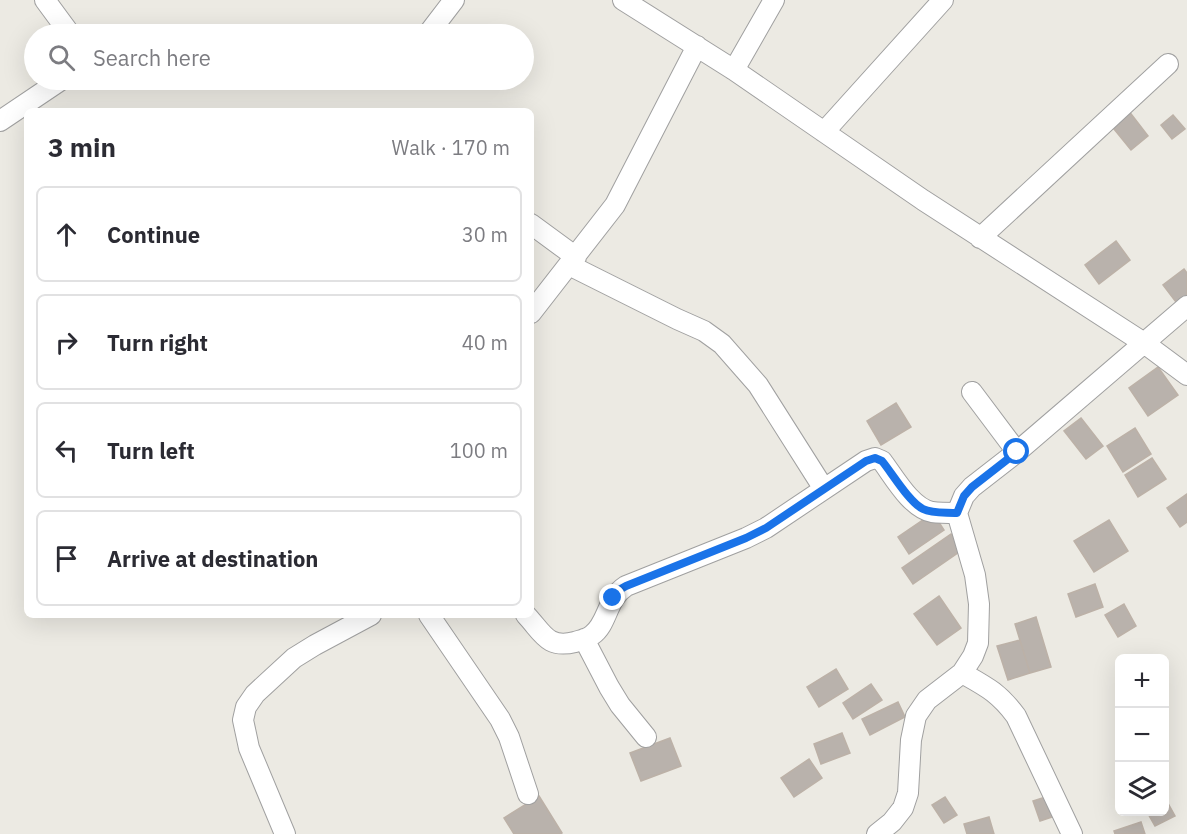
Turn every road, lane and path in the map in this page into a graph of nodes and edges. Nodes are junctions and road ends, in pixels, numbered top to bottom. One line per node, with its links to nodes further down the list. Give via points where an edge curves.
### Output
1 (45, 0): 6 (street)
2 (454, 0): 7 (street)
3 (623, 0): 8 (street)
4 (774, 0): 10 (street)
5 (943, 0): 13 (street)
6 (63, 24)
7 (436, 24)
8 (697, 46): 10 (street); 16 (street, via 615,205)
9 (1168, 64): 15 (street)
10 (735, 69): 13 (street)
11 (46, 90): 12 (street)
12 (0, 121)
13 (824, 132): 15 (street)
14 (534, 227): 16 (street)
15 (980, 238): 19 (street)
16 (572, 261): 18 (street); 23 (street, via 676,319 704,330 722,344 758,385)
17 (1187, 306): 19 (street)
18 (534, 309)
19 (1144, 343): 20 (street); 22 (street)
20 (1187, 375)
21 (972, 392): 22 (street)
22 (1017, 452): 24 (street, via 972,487)
23 (824, 489): 24 (street, via 875,458 882,461 922,508); 28 (street, via 746,538 619,590 598,630)
24 (957, 513): 29 (street, via 979,604 978,643)
25 (365, 618): 32 (street, via 294,658 246,707 243,720 249,748)
26 (431, 618): 31 (street, via 500,719)
27 (529, 618): 28 (street, via 552,643)
28 (584, 639): 30 (street, via 620,705)
29 (962, 673): 33 (street, via 927,700 916,716 908,793 903,808); 34 (street, via 989,688 1016,716)
30 (646, 737)
31 (528, 794)
32 (285, 834)
33 (877, 834)
34 (1072, 834)

